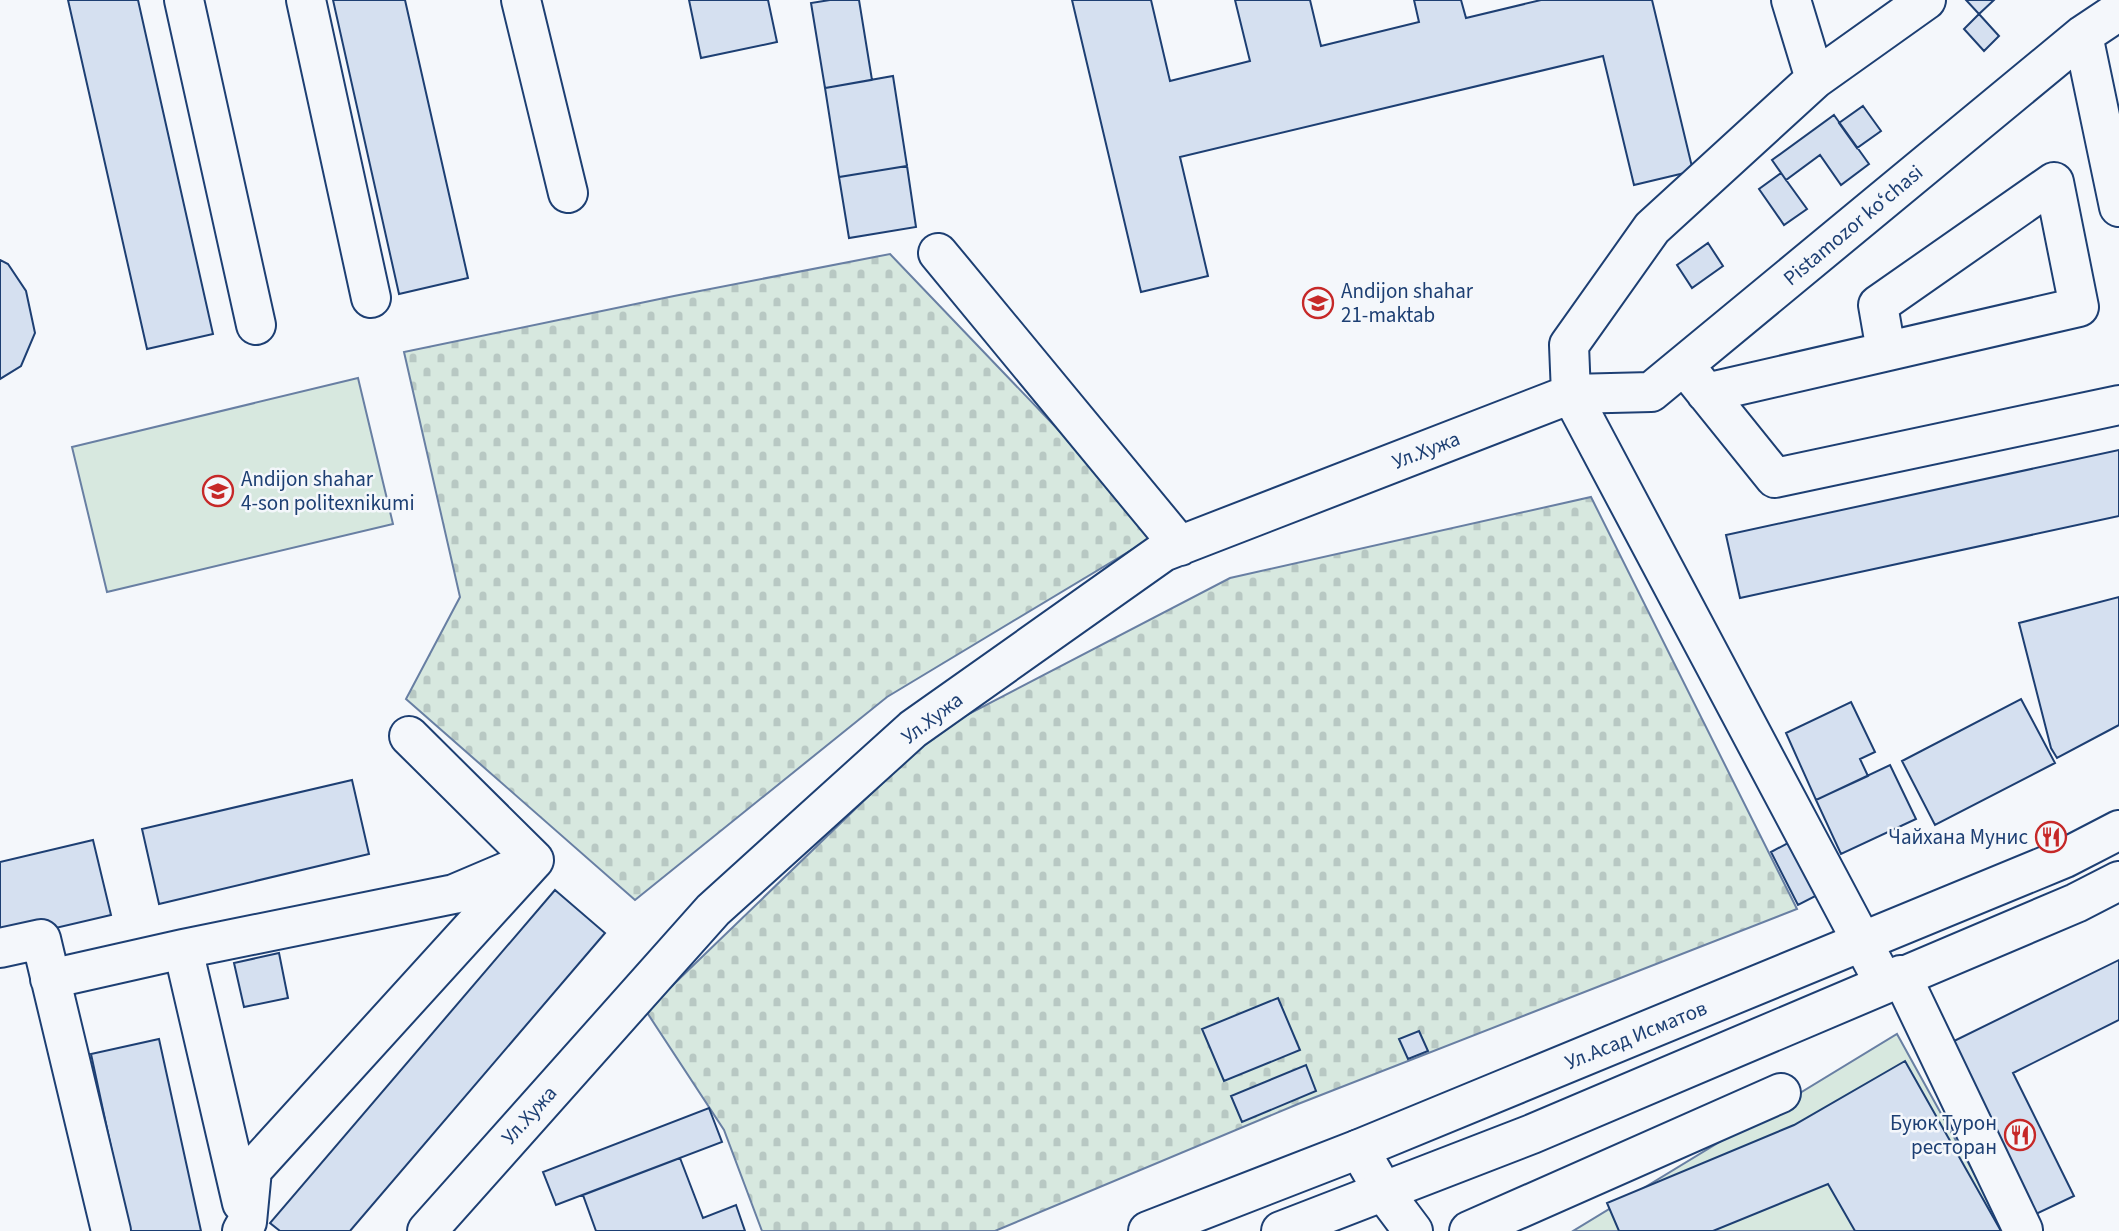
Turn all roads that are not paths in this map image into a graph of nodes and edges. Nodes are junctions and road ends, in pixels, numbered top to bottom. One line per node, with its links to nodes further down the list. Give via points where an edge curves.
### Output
1 (184, 0): 13 (street)
2 (306, 0): 12 (street)
3 (522, 0): 9 (street)
4 (1791, 0): 8 (street)
5 (1926, 0): 8 (street)
6 (2119, 11): 7 (street, Pistamozor koʻchasi)
7 (2083, 35): 10 (street); 15 (street, Pistamozor koʻchasi)
8 (1815, 79): 16 (street, via 1652,228 1569,345)
9 (568, 193)
10 (2119, 207)
11 (938, 254): 18 (street)
12 (371, 298)
13 (256, 325)
14 (1886, 351): 14 (street, via 2079,307 2054,182 1878,305); 15 (street)
15 (1695, 379): 16 (street, Pistamozor koʻchasi, via 1651,392); 17 (street, via 1775,478)
16 (1571, 394): 18 (street, Ул.Хужа); 23 (street)
17 (2119, 405)
18 (1180, 545): 34 (street, Ул.Хужа, via 1163,552 913,729 713,909)
19 (409, 736): 21 (street)
20 (2119, 830): 23 (street, Ул.Асад Исматов, via 2065,858)
21 (534, 860): 25 (street, via 454,894); 31 (street, via 252,1170)
22 (2119, 881): 27 (street)
23 (1862, 942): 27 (street); 29 (street, Ул.Асад Исматов)
24 (0, 948): 26 (street, via 41,939)
25 (183, 949): 26 (street); 31 (street)
26 (50, 979): 33 (street)
27 (1892, 979): 30 (street, via 1532,1134); 32 (street)
28 (1781, 1093): 38 (street)
29 (1359, 1149): 30 (street); 35 (street, Ул.Асад Исматов)
30 (1383, 1191): 36 (street); 37 (street)
31 (244, 1226)
32 (2023, 1230)
33 (111, 1231)
34 (426, 1231)
35 (1148, 1231)
36 (1280, 1231)
37 (1413, 1231)
38 (1469, 1231)

